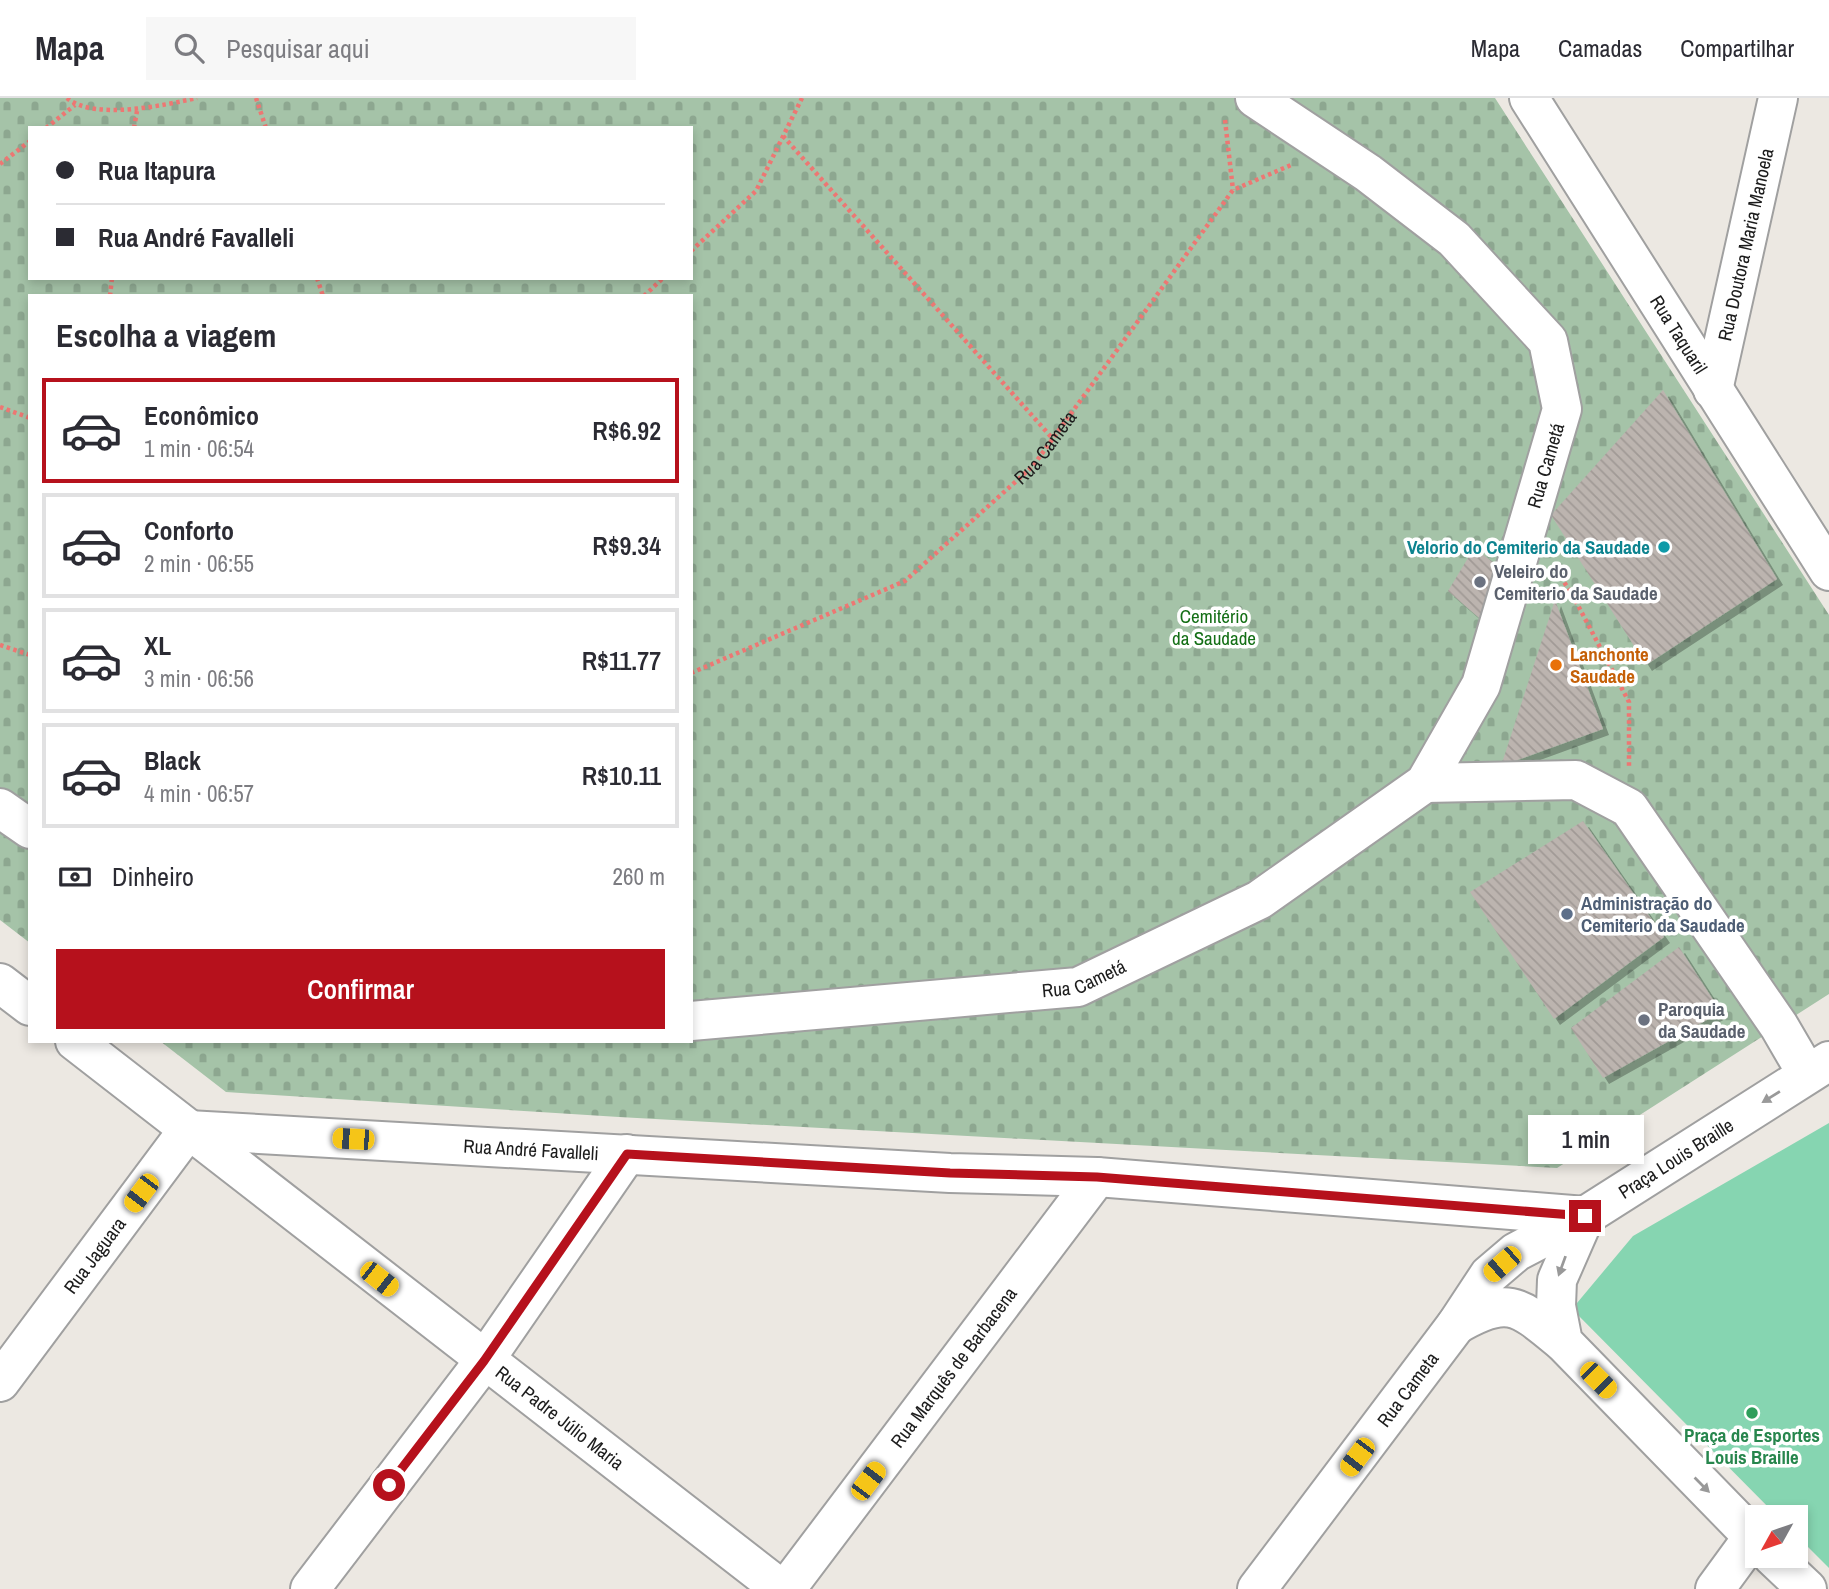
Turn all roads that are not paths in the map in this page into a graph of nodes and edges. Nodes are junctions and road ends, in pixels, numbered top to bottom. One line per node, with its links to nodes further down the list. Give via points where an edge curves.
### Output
1 (1529, 98): 4 (street, Rua Taquaril)
2 (1778, 98): 4 (street, Rua Doutora Maria Manoela)
3 (1240, 105): 6 (street, Rua Cametá, via 1331,149 1368,173 1454,239 1548,341 1562,409 1480,685)
4 (1713, 390): 5 (street, Rua Taquaril)
5 (1829, 571)
6 (1425, 783): 11 (street, Rua Cametá, via 1259,900 1078,987); 13 (street, via 1576,780 1629,808 1779,1026)
7 (0, 808): 8 (street)
8 (28, 828)
9 (0, 983): 10 (street)
10 (28, 1004)
11 (693, 1021)
12 (78, 1043): 14 (street, Rua Padre Júlio Maria)
13 (1818, 1068): 17 (street, Praça Louis Braille, one-way to 17)
14 (188, 1130): 15 (street, Rua André Favalleli); 20 (street, Rua Padre Júlio Maria); 21 (street, Rua Jaguara)
15 (627, 1154): 16 (street, Rua André Favalleli); 20 (street)
16 (1097, 1177): 17 (street, Rua André Favalleli); 26 (street, Rua Marquês de Barbacena)
17 (1585, 1216): 18 (street, Rua Cameta, via 1516,1252 1489,1275); 19 (street, one-way to 19, via 1557,1280)
18 (1456, 1325): 19 (street, Rua Cameta, via 1484,1309 1503,1306 1527,1313); 27 (street, Rua Cameta)
19 (1563, 1342): 22 (street, one-way to 22)
20 (484, 1361): 25 (street); 26 (street, Rua Padre Júlio Maria)
21 (0, 1382)
22 (1745, 1529)
23 (1745, 1560): 28 (street)
24 (1785, 1568): 29 (street)
25 (310, 1589)
26 (784, 1589)
27 (1257, 1589)
28 (1715, 1589)
29 (1807, 1589)

